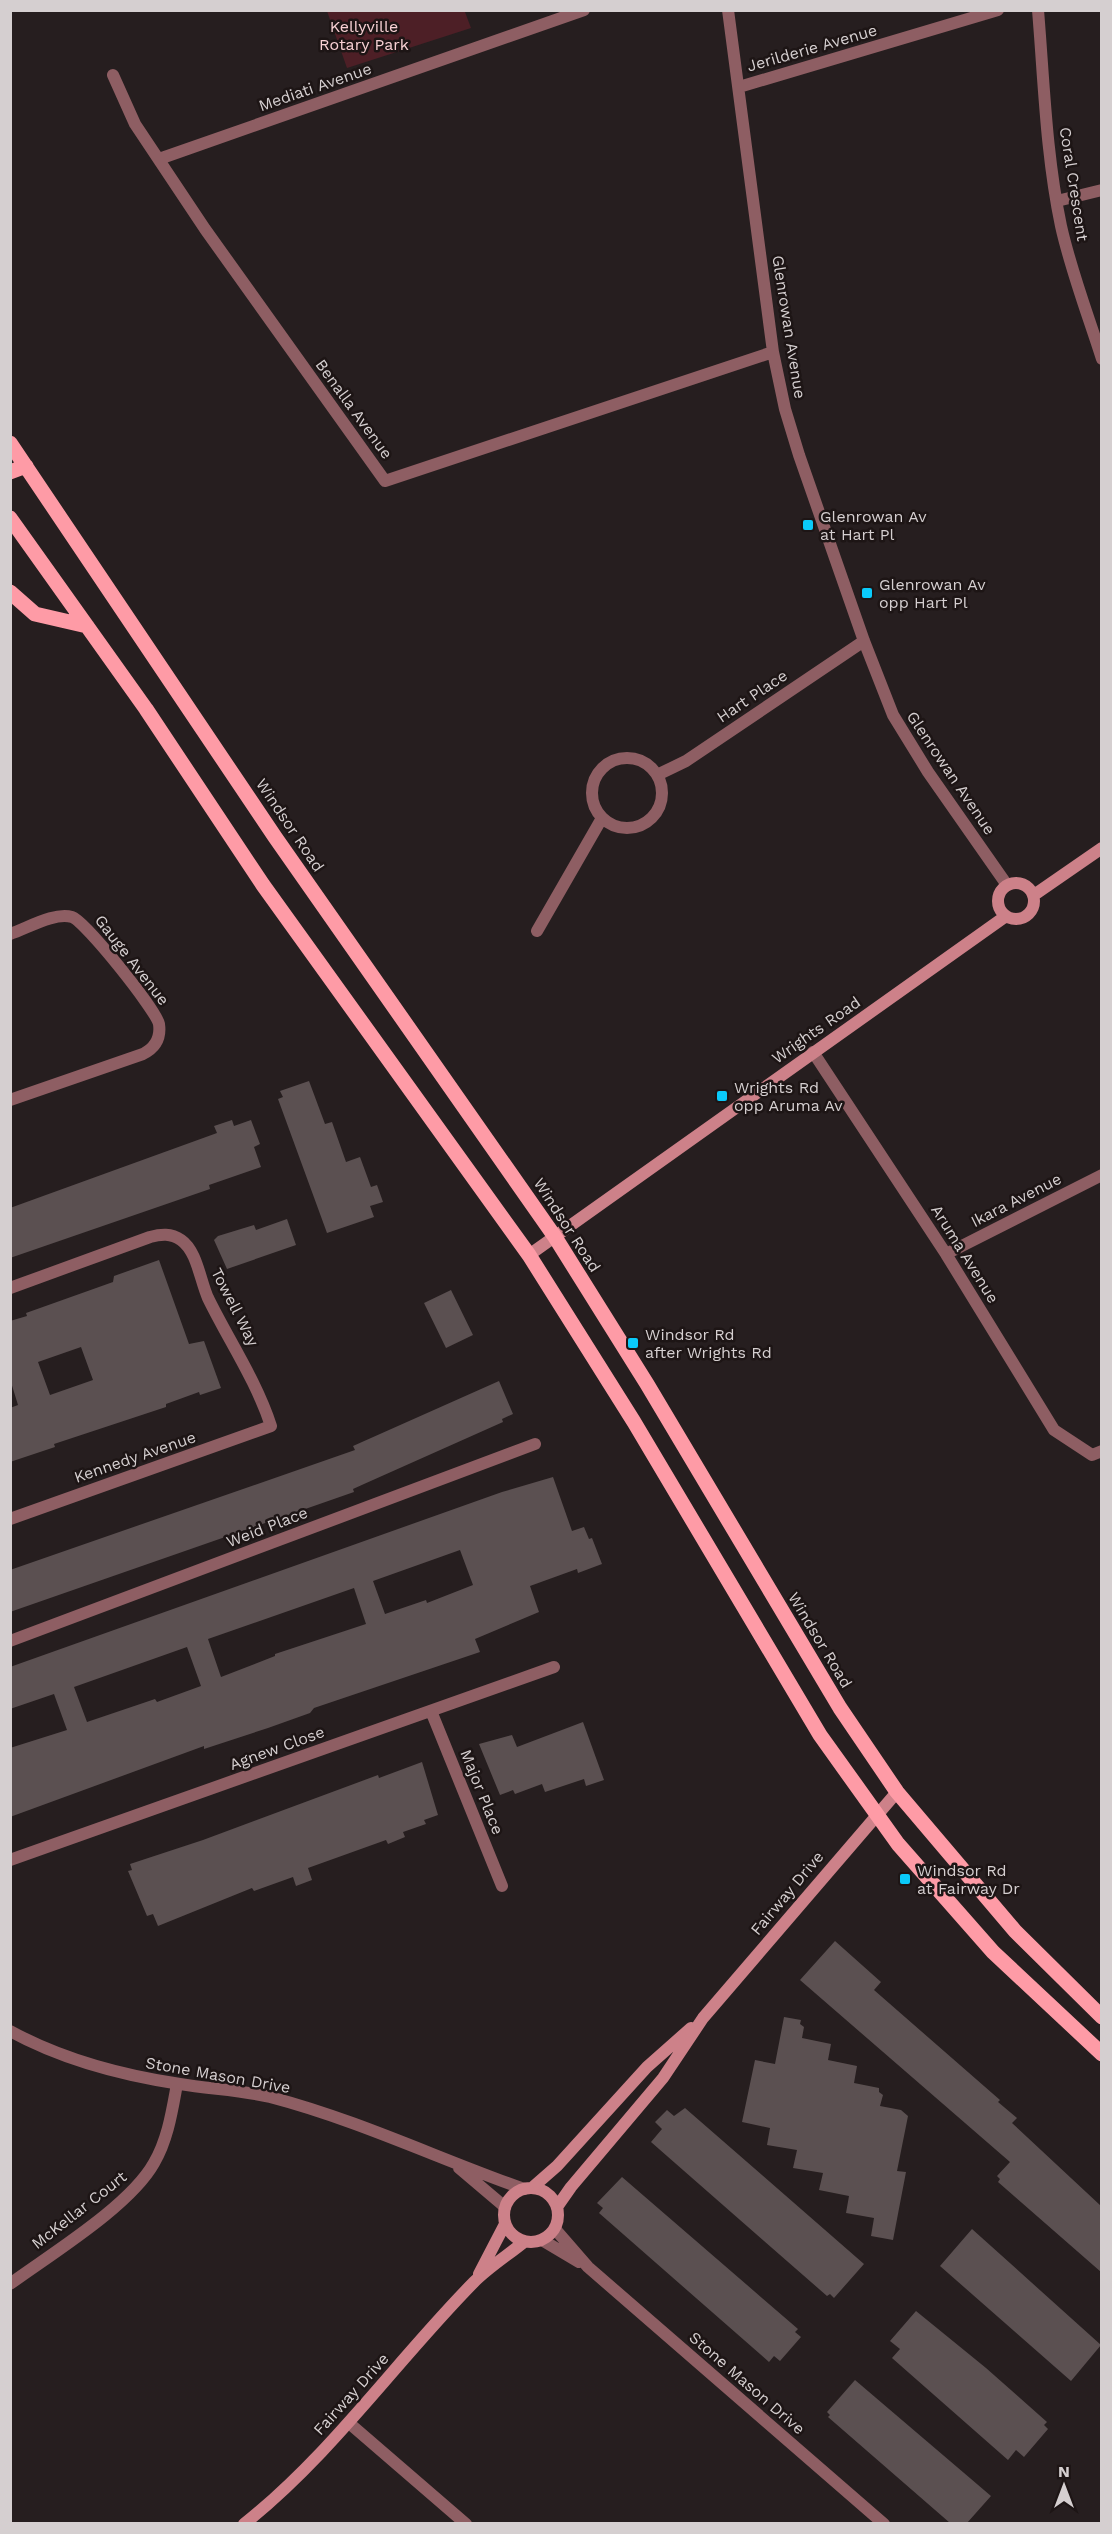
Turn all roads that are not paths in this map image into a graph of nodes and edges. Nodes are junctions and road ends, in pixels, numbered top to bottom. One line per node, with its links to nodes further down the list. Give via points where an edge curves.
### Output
1 (584, 10): 7 (street, Mediati Avenue)
2 (728, 10): 6 (street, Glenrowan Avenue)
3 (998, 10): 6 (street, Jerilderie Avenue)
4 (1038, 10): 9 (street, Coral Crescent)
5 (113, 75): 7 (street, Benalla Avenue, via 135,124)
6 (740, 87): 10 (street, Glenrowan Avenue)
7 (159, 159): 10 (street, Benalla Avenue, via 385,481)
8 (1101, 190): 9 (street)
9 (1057, 201): 11 (street, Coral Crescent, via 1065,244)
10 (773, 352): 18 (street, Glenrowan Avenue, via 799,455)
11 (1101, 358)
12 (10, 443): 13 (main road, Windsor Road)
13 (26, 466): 14 (main road); 30 (main road, Windsor Road, via 275,837)
14 (10, 472)
15 (10, 518): 17 (main road)
16 (10, 592): 17 (main road, via 35,614)
17 (87, 626): 32 (main road, via 263,885)
18 (864, 641): 19 (street, Hart Place, via 686,761); 22 (street, Glenrowan Avenue, via 901,729)
19 (657, 775): 20 (street, via 662,796 653,817 644,824 622,828); 20 (street, via 641,761 609,762 595,778 592,789 595,809)
20 (602, 818): 25 (street)
21 (1101, 848): 23 (street)
22 (1007, 885): 23 (street, via 1023,884); 24 (street, via 998,903)
23 (1034, 895): 24 (street, via 1030,914 1016,919)
24 (1006, 916): 27 (street, Wrights Road)
25 (537, 931)
26 (10, 934): 28 (street, Gauge Avenue, via 59,916 80,921 152,1010 159,1028 156,1044 143,1054)
27 (813, 1052): 30 (street, Wrights Road); 31 (street, Aruma Avenue)
28 (10, 1100)
29 (1101, 1174): 31 (street, Ikara Avenue)
30 (555, 1237): 32 (street, Wrights Road); 41 (main road, Windsor Road, via 840,1708)
31 (946, 1254): 36 (street, Aruma Avenue, via 1054,1430 1092,1455)
32 (529, 1255): 42 (main road, via 634,1422 820,1735)
33 (10, 1288): 34 (street, Towell Way, via 150,1236 173,1235 183,1240 207,1295 261,1396)
34 (271, 1426): 37 (street, Kennedy Avenue)
35 (535, 1444): 38 (street, Weid Place)
36 (1101, 1451)
37 (10, 1519)
38 (10, 1641)
39 (554, 1667): 40 (street, Agnew Close)
40 (431, 1711): 43 (street, Agnew Close); 44 (street, Major Place)
41 (897, 1792): 42 (street, Fairway Drive); 45 (main road, Windsor Road, via 1015,1931)
42 (878, 1815): 46 (street, Fairway Drive); 48 (main road, via 898,1844 993,1952)
43 (10, 1860)
44 (502, 1886)
45 (1101, 2017)
46 (703, 2018): 51 (street, Fairway Drive, via 647,2067 557,2166); 53 (street, Fairway Drive, via 663,2078)
47 (10, 2031): 49 (street, Stone Mason Drive, via 92,2066)
48 (1101, 2054)
49 (177, 2084): 50 (street, Stone Mason Drive, via 268,2097 343,2119); 60 (street, McKellar Court, via 164,2142 138,2186 117,2206)
50 (454, 2164): 51 (street, Stone Mason Drive); 52 (street, Stone Mason Drive)
51 (529, 2188): 52 (street, via 515,2193); 53 (street, via 550,2195)
52 (505, 2207): 54 (street)
53 (557, 2207): 55 (street)
54 (505, 2224): 57 (street); 59 (street, Fairway Drive)
55 (555, 2229): 56 (street); 58 (street, Stone Mason Drive)
56 (542, 2240): 57 (street); 58 (street, Stone Mason Drive)
57 (524, 2242): 59 (street, Fairway Drive)
58 (588, 2267): 64 (street, Stone Mason Drive)
59 (475, 2281): 61 (street, Fairway Drive)
60 (10, 2284)
61 (349, 2423): 62 (street, Fairway Drive, via 293,2481); 63 (street)
62 (244, 2523)
63 (466, 2523)
64 (884, 2523)

